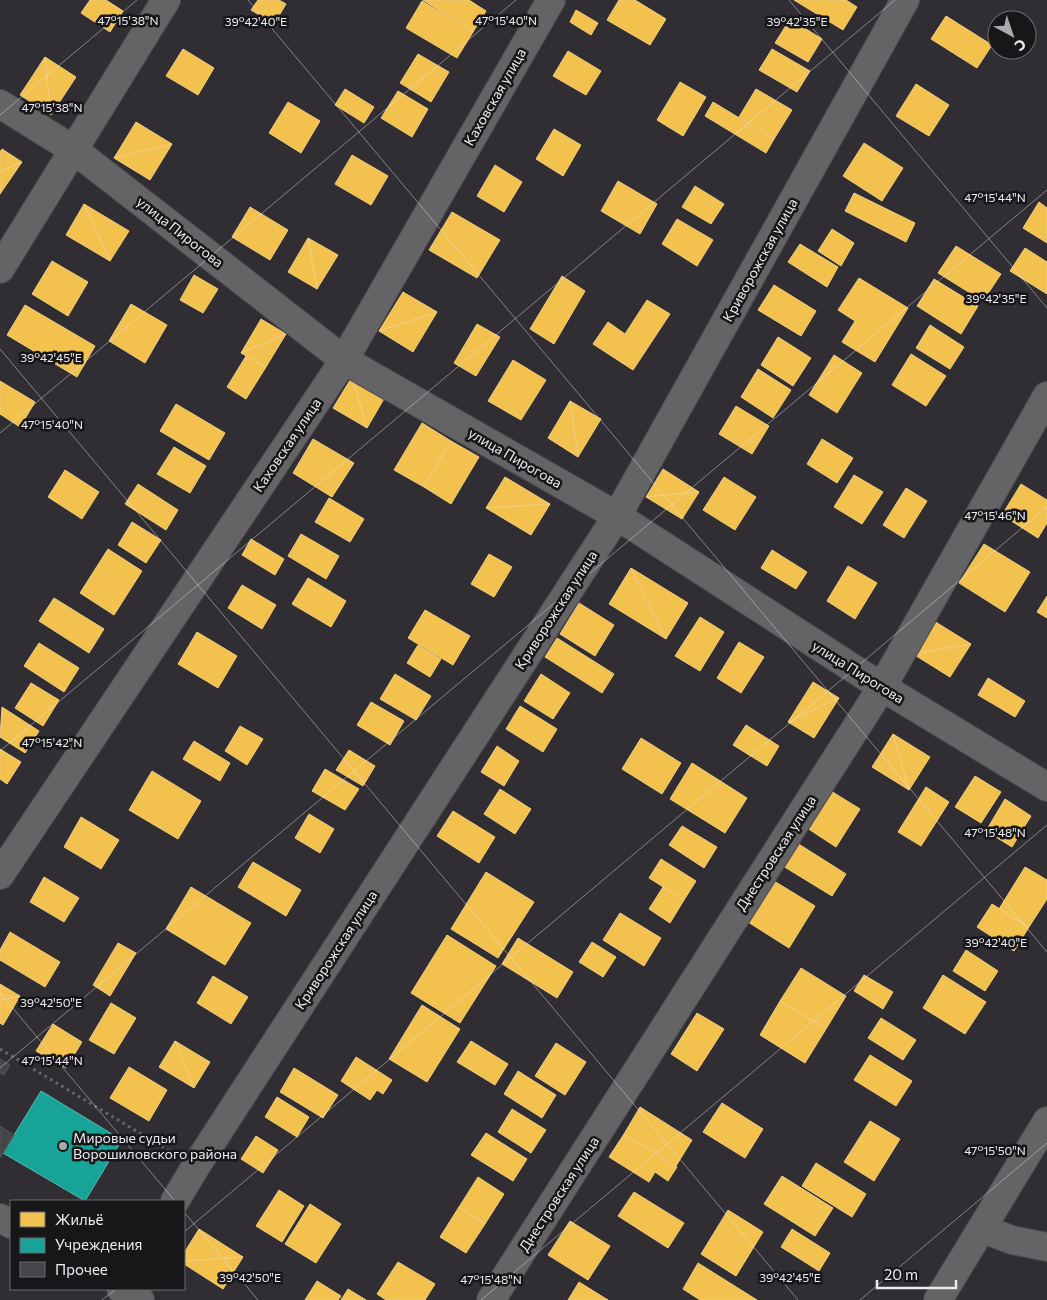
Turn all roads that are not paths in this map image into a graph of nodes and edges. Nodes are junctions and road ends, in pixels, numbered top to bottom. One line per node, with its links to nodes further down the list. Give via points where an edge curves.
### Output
1 (166, 0): 5 (street)
2 (551, 0): 7 (street, Каховская улица)
3 (905, 0): 9 (street, Криворожская улица)
4 (0, 104): 5 (street, улица Пирогова)
5 (74, 150): 6 (street); 7 (street, улица Пирогова)
6 (0, 269)
7 (344, 360): 9 (street, улица Пирогова); 12 (street, Каховская улица)
8 (1047, 396): 10 (street, Днестровская улица)
9 (617, 516): 10 (street, улица Пирогова); 14 (street, Криворожская улица)
10 (882, 687): 11 (street, улица Пирогова); 17 (street, Днестровская улица)
11 (1047, 786)
12 (0, 875)
13 (1047, 1121): 15 (street)
14 (176, 1200)
15 (983, 1229): 16 (street, via 1012,1240); 18 (street)
16 (1047, 1247)
17 (491, 1300)
18 (938, 1300)

